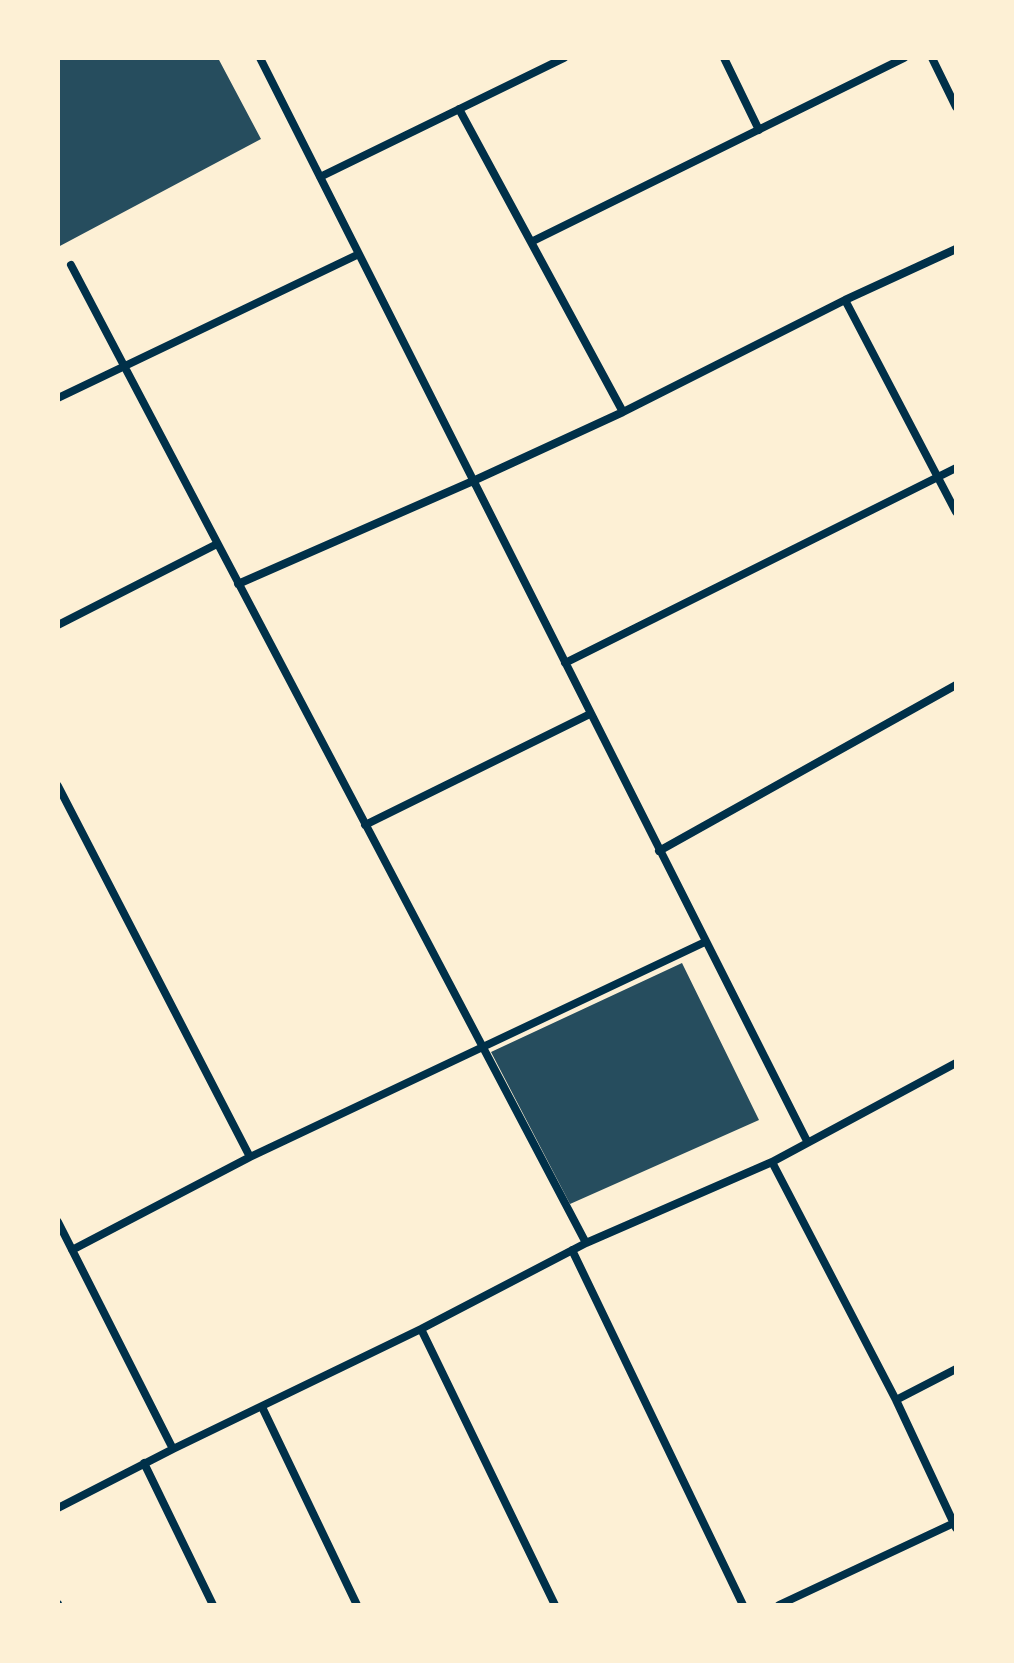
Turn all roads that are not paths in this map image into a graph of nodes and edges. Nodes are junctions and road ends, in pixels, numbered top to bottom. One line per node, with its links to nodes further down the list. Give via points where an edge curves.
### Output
1 (260, 58): 9 (street)
2 (564, 58): 7 (street)
3 (724, 58): 8 (street)
4 (904, 58): 8 (street)
5 (932, 58): 6 (street)
6 (956, 107)
7 (459, 109): 9 (street); 10 (street)
8 (759, 130): 10 (street)
9 (320, 177): 12 (street)
10 (531, 242): 17 (street)
11 (956, 249): 14 (street)
12 (359, 254): 15 (street); 20 (street)
13 (71, 265): 15 (street)
14 (845, 300): 17 (street); 19 (street)
15 (124, 366): 16 (street); 22 (street)
16 (58, 398)
17 (623, 412): 20 (street)
18 (956, 468): 19 (street)
19 (938, 477): 21 (street); 25 (street)
20 (473, 481): 23 (street); 25 (street)
21 (956, 512)
22 (217, 544): 23 (street); 24 (street)
23 (238, 584): 29 (street)
24 (58, 625)
25 (565, 663): 27 (street)
26 (956, 685): 30 (street)
27 (590, 714): 29 (street); 30 (street)
28 (58, 786): 35 (street)
29 (365, 825): 32 (street)
30 (659, 851): 31 (street)
31 (705, 942): 32 (street); 34 (street)
32 (481, 1048): 35 (street); 38 (street)
33 (956, 1063): 34 (street)
34 (807, 1141): 36 (street)
35 (250, 1157): 39 (street)
36 (772, 1162): 38 (street); 43 (street)
37 (58, 1222): 39 (street)
38 (586, 1243): 40 (street)
39 (72, 1250): 45 (street)
40 (572, 1250): 41 (street); 52 (street)
41 (421, 1329): 44 (street); 51 (street)
42 (956, 1369): 43 (street)
43 (896, 1400): 48 (street)
44 (262, 1407): 45 (street); 50 (street)
45 (173, 1449): 46 (street)
46 (144, 1463): 47 (street); 49 (street)
47 (58, 1508)
48 (955, 1525): 53 (street)
49 (213, 1605)
50 (357, 1605)
51 (555, 1605)
52 (743, 1605)
53 (779, 1605)

